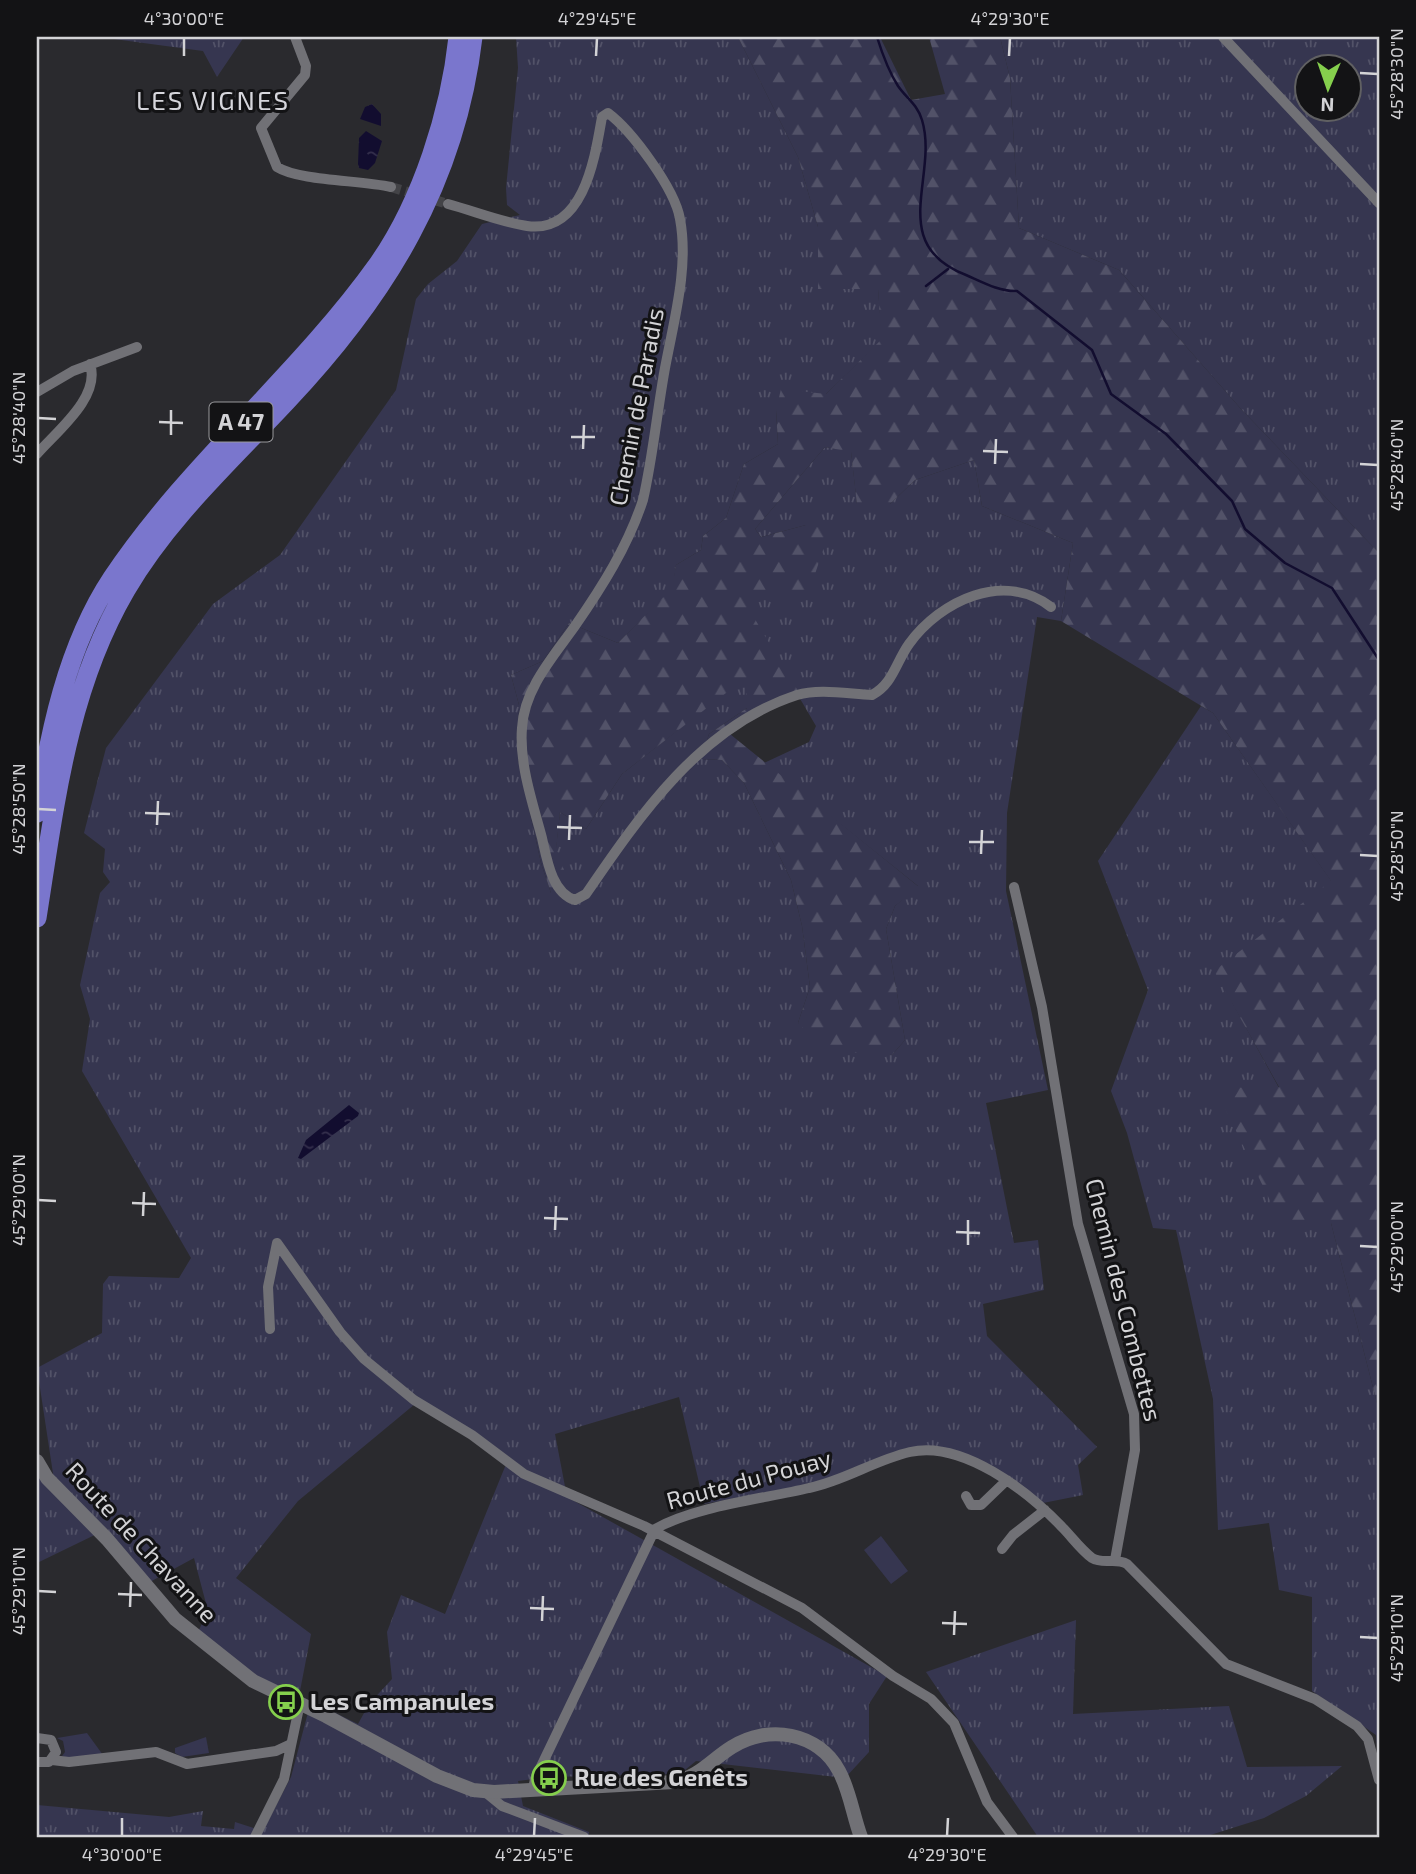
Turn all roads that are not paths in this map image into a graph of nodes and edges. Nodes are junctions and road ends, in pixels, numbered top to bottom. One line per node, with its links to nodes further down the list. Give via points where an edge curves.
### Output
1 (295, 37): 5 (street, via 305,75 261,128 277,167 296,176)
2 (458, 37): 13 (highway, A 47, via 454,75 437,140 380,262 325,332 167,501 111,581 75,653 45,764)
3 (473, 37): 15 (highway, A 47, via 449,149 394,268 338,346 184,510 141,568 112,618 90,666 69,733)
4 (1223, 37): 6 (street)
5 (391, 187)
6 (1379, 203)
7 (448, 204): 12 (street, Chemin de Paradis, via 527,226 553,223 578,200 590,173 602,117 608,113 651,165 680,218 679,292 635,526 610,573 552,654 523,716 524,756 534,807 547,860 565,897 575,900 586,894 657,796 694,758 742,723 799,694 872,695 882,690 911,641 965,597 990,590 1016,592 1040,598)
8 (138, 347): 9 (street)
9 (90, 364): 10 (street); 11 (street, via 89,391)
10 (37, 392)
11 (37, 454)
12 (1051, 607)
13 (37, 813)
14 (1014, 887): 23 (street, Chemin des Combettes, via 1042,1007 1078,1224 1134,1414 1135,1450)
15 (37, 918)
16 (270, 1329): 21 (street, via 268,1287 277,1243 340,1332 405,1394 472,1435 524,1475)
17 (37, 1461): 24 (main road, Route de Chavanne, via 47,1478 175,1619 253,1681)
18 (1007, 1480): 19 (street, via 981,1505 971,1505); 20 (street, Route du Pouay); 21 (street, Route du Pouay, via 959,1457 913,1452 824,1484 719,1508)
19 (966, 1496)
20 (1045, 1510): 22 (street); 23 (street, Route du Pouay, via 1092,1558)
21 (652, 1532): 30 (street, Route du Pouay); 35 (street, via 802,1608 931,1699 954,1723 986,1802)
22 (1002, 1549)
23 (1115, 1560): 29 (street, Route du Pouay, via 1136,1572 1226,1664 1315,1699 1357,1726 1368,1739)
24 (300, 1703): 26 (street); 31 (main road, Route de Chavanne, via 437,1776)
25 (37, 1738): 27 (street, via 54,1743)
26 (290, 1744): 27 (street, via 276,1751 187,1763 156,1752); 32 (street, via 280,1790)
27 (52, 1760): 28 (street)
28 (37, 1762)
29 (1379, 1780)
30 (533, 1789): 31 (main road, Route de Chavanne); 34 (main road, Route de Chavanne, via 686,1780 741,1741 783,1734 811,1742 832,1760)
31 (485, 1792): 33 (street, via 502,1806)
32 (255, 1837)
33 (584, 1837)
34 (861, 1837)
35 (1013, 1837)

